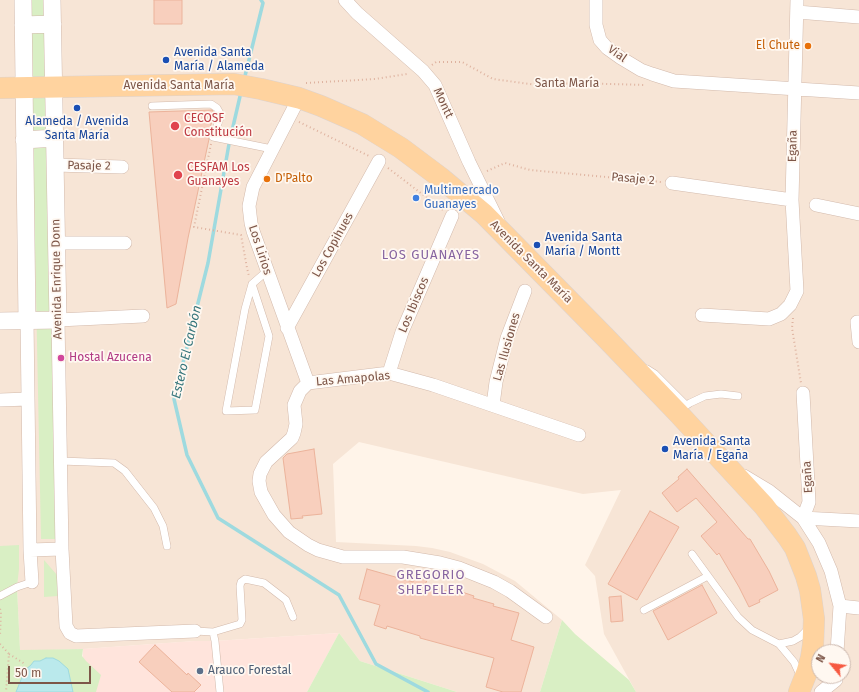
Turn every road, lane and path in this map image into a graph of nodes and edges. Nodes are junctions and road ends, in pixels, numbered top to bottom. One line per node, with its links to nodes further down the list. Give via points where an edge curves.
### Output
1 (23, 0): 8 (street)
2 (52, 0): 7 (street, Avenida Enrique Donn)
3 (345, 0): 9 (street, Montt)
4 (596, 0): 10 (street, Vial, via 596,30 603,44 641,70)
5 (797, 6): 6 (street); 14 (street, Egaña)
6 (859, 17)
7 (53, 24): 8 (street); 11 (street, Avenida Enrique Donn)
8 (23, 25): 13 (street)
9 (423, 71): 10 (path, Santa María, via 436,62 462,62 492,79 537,85 575,83 661,86); 16 (path, Santa María, via 375,79 297,84); 25 (street, Montt, via 435,85)
10 (674, 81): 14 (street)
11 (54, 87): 13 (main road, Avenida Santa María); 16 (main road, Avenida Santa María, via 234,84); 19 (street, Avenida Enrique Donn)
12 (0, 88): 13 (main road, Avenida Santa María)
13 (24, 88): 20 (street)
14 (794, 89): 15 (street); 27 (street, Egaña)
15 (859, 93)
16 (299, 98): 21 (street, Los Lirios); 31 (main road, Avenida Santa María, via 342,114 401,148 463,196)
17 (152, 106): 18 (lane, via 211,104 217,108 220,115)
18 (213, 137): 21 (lane); 35 (path, via 194,227 242,235)
19 (55, 138): 20 (street); 23 (street, Avenida Enrique Donn)
20 (24, 140): 40 (street)
21 (272, 149): 34 (street, Los Lirios, via 253,187 249,206 251,223)
22 (379, 161): 44 (street, Los Copihues)
23 (55, 165): 24 (street, Pasaje 2); 32 (street, Avenida Enrique Donn)
24 (122, 167)
25 (476, 176): 26 (path, Pasaje 2, via 504,164 530,170); 31 (street, Montt)
26 (672, 183): 27 (street, Pasaje 2)
27 (792, 200): 37 (street, Egaña)
28 (816, 205): 29 (street)
29 (859, 214)
30 (452, 216): 46 (street, Los Ibiscos, via 402,332)
31 (503, 234): 53 (main road, Avenida Santa María, via 635,368)
32 (57, 243): 33 (street); 41 (street, Avenida Enrique Donn)
33 (125, 243)
34 (267, 271): 35 (lane); 44 (street, Los Lirios)
35 (252, 284): 35 (lane, via 246,309 226,411 255,410 269,336)
36 (525, 291): 52 (street, Las Ilusiones, via 504,345)
37 (797, 291): 38 (street, via 790,305 781,314 769,319); 48 (path, via 792,328)
38 (702, 315)
39 (143, 316): 41 (street)
40 (27, 320): 41 (street); 42 (street); 50 (street)
41 (58, 320): 55 (street, Avenida Enrique Donn)
42 (0, 321)
43 (858, 322): 45 (street)
44 (287, 328): 47 (street, Los Lirios)
45 (859, 342)
46 (389, 374): 47 (street, Las Amapolas); 52 (street, Las Amapolas, via 433,385)
47 (308, 383): 71 (street, Las Amapolas, via 300,391 294,405 296,419 292,438 266,462 259,481 263,497 289,532 308,545 330,554 356,558 403,557 458,568 488,579 510,591)
48 (803, 393): 57 (street, Egaña, via 810,502)
49 (738, 396): 53 (lane, via 713,394 697,399)
50 (28, 399): 51 (street); 61 (street)
51 (0, 400)
52 (493, 405): 54 (street, Las Amapolas)
53 (682, 409): 56 (main road, Avenida Santa María)
54 (579, 435)
55 (61, 461): 59 (lane, via 114,463 124,471 154,508 163,526); 60 (street, Avenida Enrique Donn)
56 (726, 465): 57 (street, via 769,491); 72 (main road, Avenida Santa María, via 764,506 795,548 810,590)
57 (803, 518): 58 (street); 66 (street, via 819,543 828,564)
58 (859, 521)
59 (167, 546)
60 (62, 549): 61 (street); 73 (street, Avenida Enrique Donn, via 66,626 73,635)
61 (30, 550): 64 (street)
62 (692, 554): 63 (lane)
63 (708, 576): 69 (lane); 77 (lane, via 738,617 752,630)
64 (32, 582): 65 (lane)
65 (0, 596)
66 (840, 606): 68 (street); 78 (street)
67 (0, 608): 75 (path)
68 (859, 608)
69 (644, 610)
70 (293, 617): 74 (lane, via 286,600 264,583 245,579 240,586 240,624)
71 (546, 617)
72 (814, 619): 77 (lane, via 800,637); 82 (main road, Avenida Santa María)
73 (195, 632): 74 (lane)
74 (213, 632): 84 (lane)
75 (0, 636)
76 (0, 644): 79 (path)
77 (778, 644): 82 (lane, via 794,662)
78 (838, 644)
79 (8, 654): 80 (path); 83 (path)
80 (25, 664)
81 (832, 684): 82 (street)
82 (807, 690)
83 (6, 692)
84 (220, 692)

